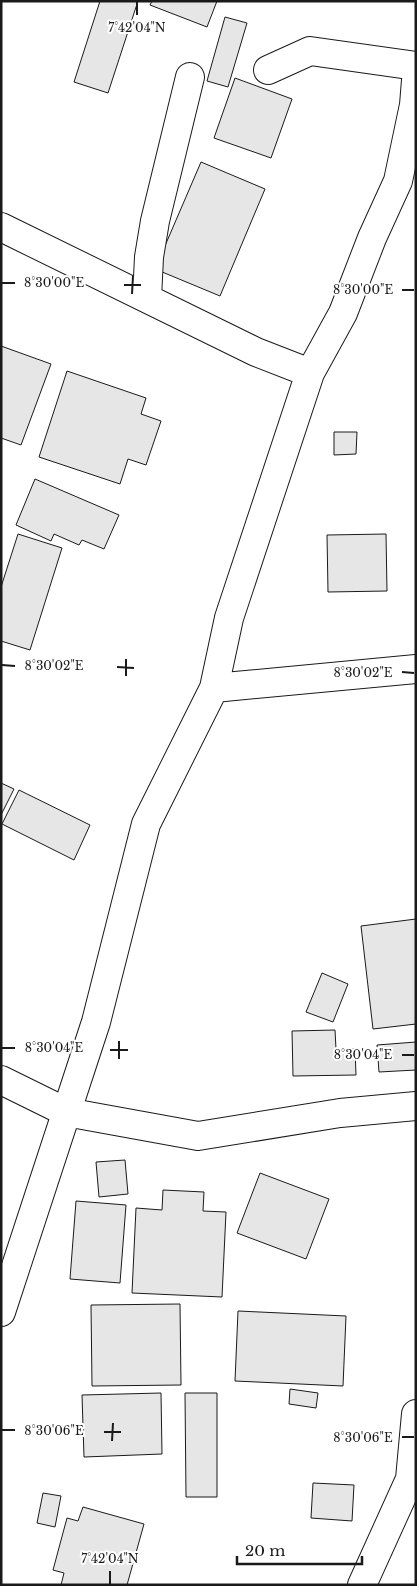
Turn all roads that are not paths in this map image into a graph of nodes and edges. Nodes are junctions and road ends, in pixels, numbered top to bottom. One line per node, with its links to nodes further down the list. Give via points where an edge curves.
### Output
1 (416, 66): 2 (street, via 310,52)
2 (268, 70)
3 (190, 77): 7 (street, via 155,221)
4 (416, 80): 5 (street)
5 (407, 186): 8 (street, via 372,238 343,313)
6 (1, 227): 7 (street)
7 (147, 298): 8 (street, via 256,352)
8 (310, 373): 10 (street, via 229,618)
9 (416, 669): 10 (street)
10 (214, 688): 13 (street, via 146,824 96,1022)
11 (1, 1080): 13 (street)
12 (416, 1106): 13 (street, via 340,1113 198,1136)
13 (66, 1112): 14 (street)
14 (1, 1312)
15 (416, 1414): 16 (street, via 410,1479)
16 (362, 1585)

